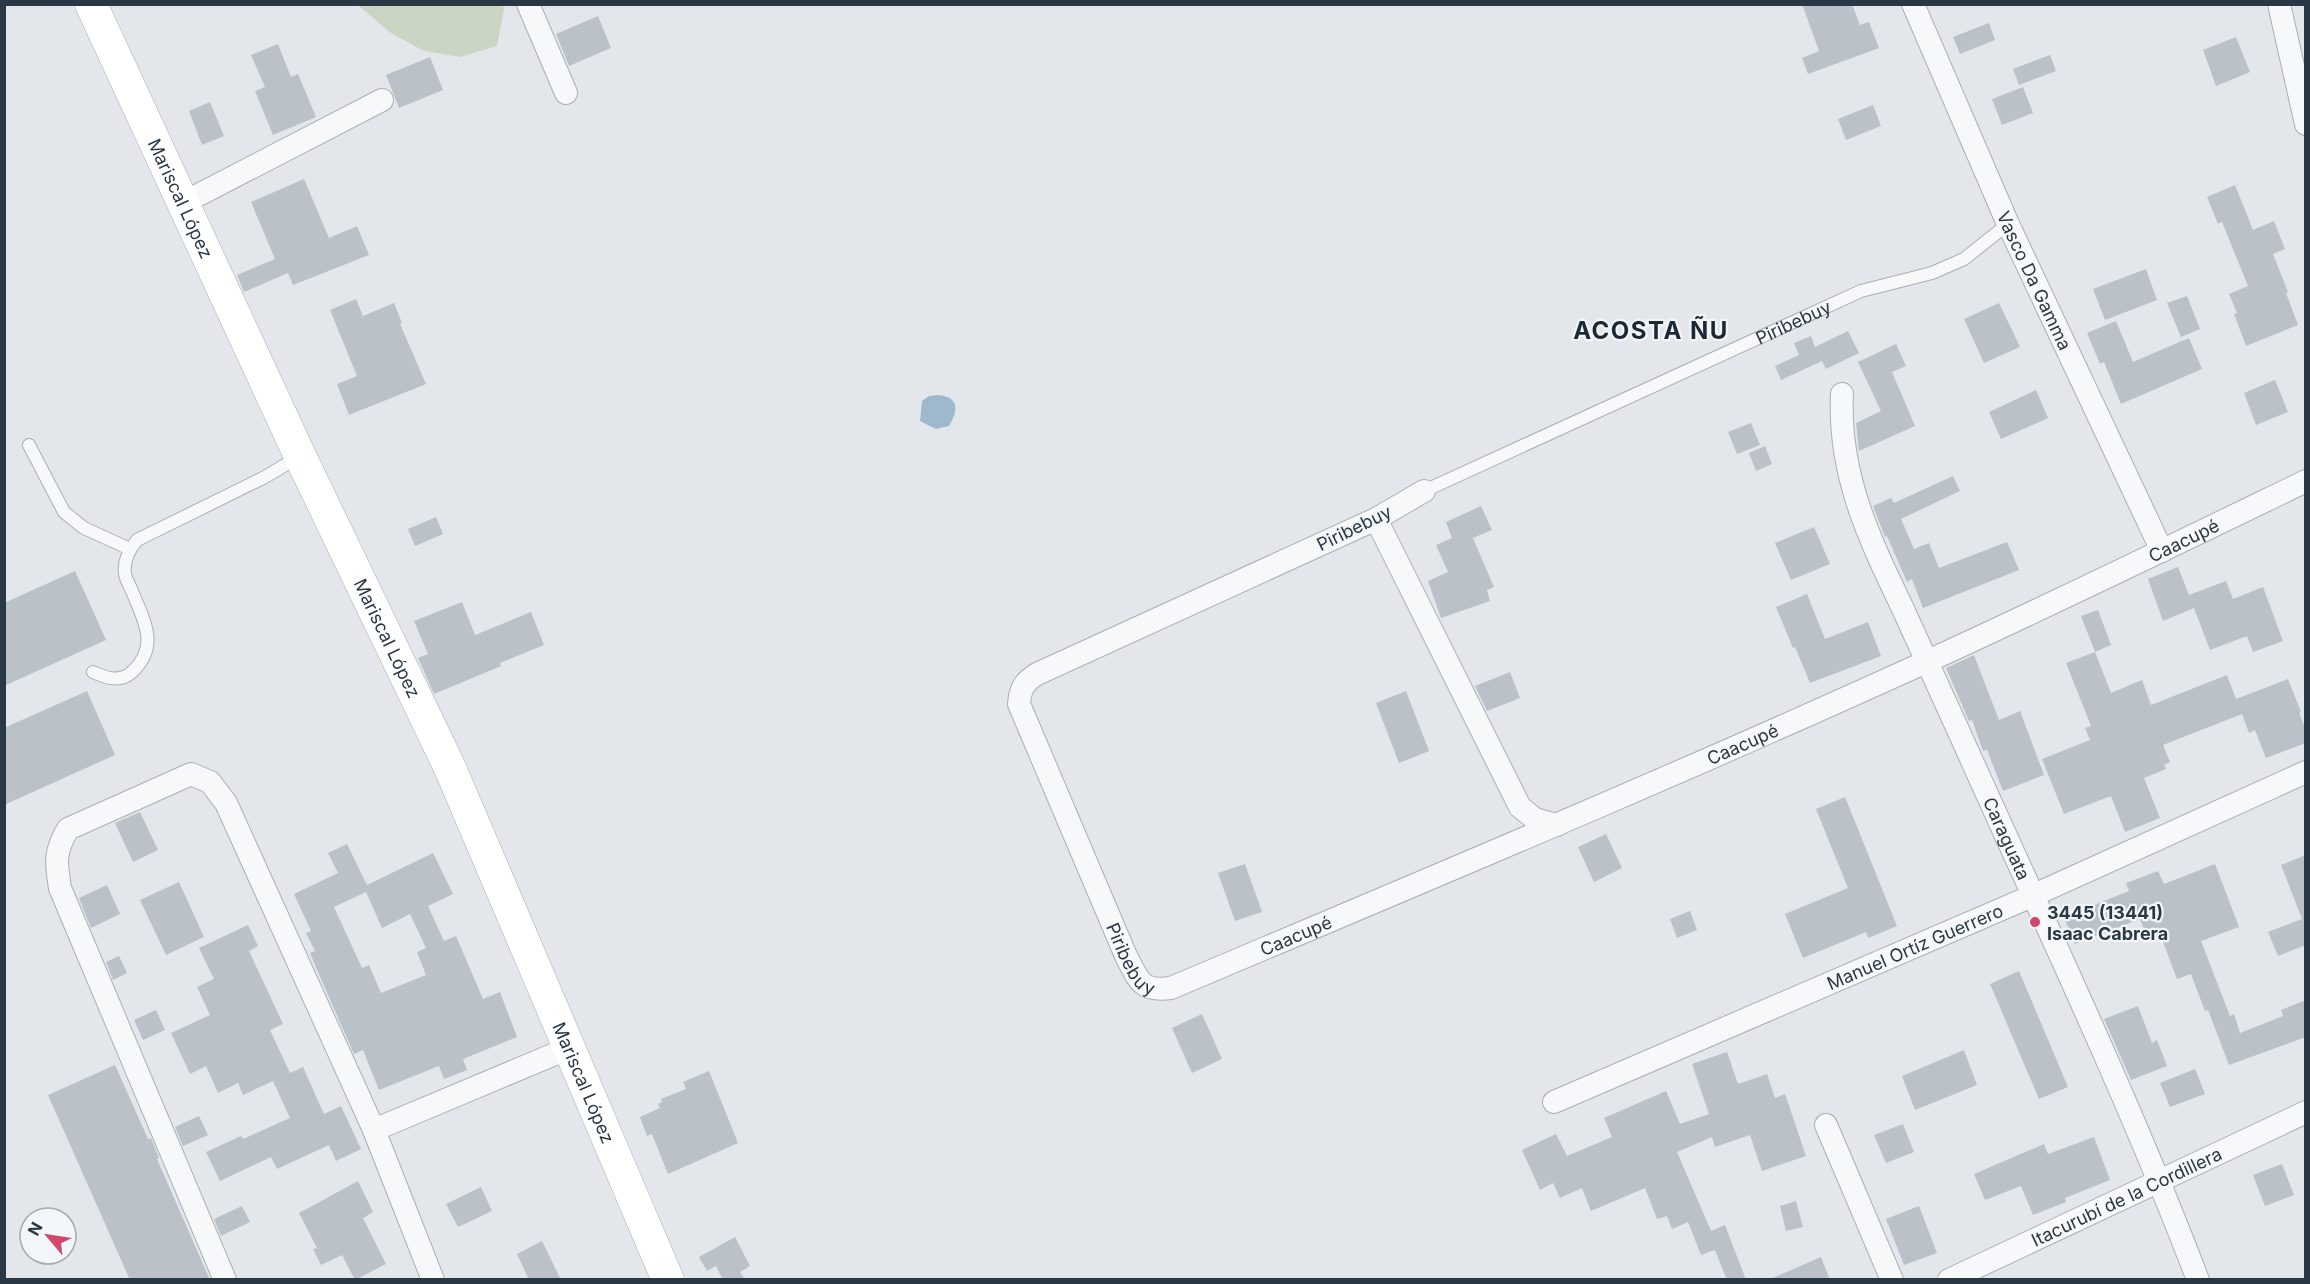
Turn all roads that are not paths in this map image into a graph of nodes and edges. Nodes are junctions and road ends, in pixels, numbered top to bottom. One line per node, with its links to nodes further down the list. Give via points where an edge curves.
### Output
1 (91, 4): 9 (street, Mariscal López)
2 (528, 4): 5 (street)
3 (1913, 4): 10 (street, Vasco Da Gamma)
4 (2279, 4): 6 (street)
5 (566, 93)
6 (2303, 99): 8 (street)
7 (382, 100): 9 (street)
8 (2306, 124)
9 (183, 203): 13 (street, Mariscal López)
10 (2007, 224): 15 (lane, Piribebuy, via 1964,259 1932,273 1861,291); 18 (street, Vasco Da Gamma)
11 (1842, 394): 19 (street, Caraguata, via 1844,452 1864,527)
12 (29, 445): 17 (lane, via 64,512 84,528)
13 (300, 456): 17 (lane, via 137,540); 25 (street, Mariscal López, via 450,768)
14 (2306, 481): 18 (street, Caacupé)
15 (1424, 491): 16 (street, Piribebuy)
16 (1376, 519): 22 (street, via 1520,807 1535,819); 24 (street, Piribebuy, via 1037,674 1021,688 1019,704 1126,956 1145,986 1154,990)
17 (130, 549): 20 (lane, via 125,574 143,617 148,652 142,663 123,678 105,678)
18 (2162, 551): 19 (street, Caacupé)
19 (1927, 661): 22 (street, Caacupé); 23 (street, Caraguata)
20 (93, 672)
21 (2306, 772): 23 (street, Manuel Ortíz Guerrero)
22 (1557, 825): 24 (street, Caacupé)
23 (2032, 896): 26 (street, Manuel Ortíz Guerrero); 30 (street, Caraguata)
24 (1171, 988)
25 (569, 1048): 29 (street); 33 (street, Mariscal López)
26 (1554, 1102)
27 (2306, 1112): 30 (street, Itacurubí de la Cordillera)
28 (1826, 1125): 34 (street)
29 (374, 1130): 31 (street, via 226,803 210,782 190,774 68,829 55,860 60,888); 32 (street)
30 (2161, 1182): 35 (street, Itacurubí de la Cordillera); 36 (street, Caraguata)
31 (225, 1280)
32 (433, 1280)
33 (668, 1280)
34 (1892, 1280)
35 (1949, 1280)
36 (2199, 1280)

